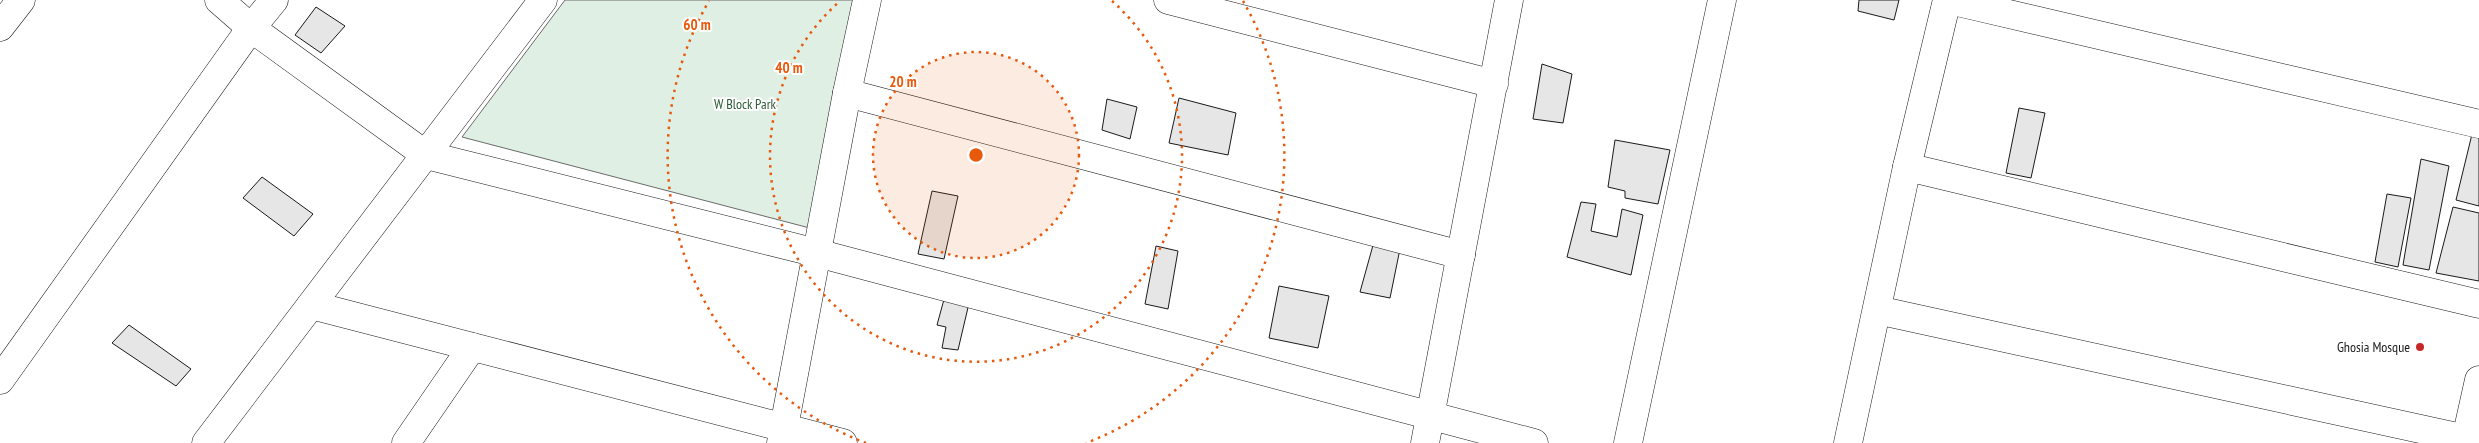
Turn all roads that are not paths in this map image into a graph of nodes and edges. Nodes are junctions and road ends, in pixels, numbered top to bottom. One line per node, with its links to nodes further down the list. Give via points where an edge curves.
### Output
1 (21, 0): 10 (street)
2 (219, 0): 11 (street)
3 (274, 0): 11 (street)
4 (543, 0): 15 (street)
5 (867, 0): 13 (street)
6 (1168, 0): 12 (street)
7 (1509, 0): 12 (street)
8 (1722, 0): 33 (street)
9 (1948, 0): 14 (street); 16 (street)
10 (0, 28)
11 (250, 28): 15 (street); 23 (street)
12 (1494, 84): 18 (street)
13 (847, 93): 17 (street); 18 (street)
14 (2479, 124)
15 (426, 155): 17 (street); 20 (street)
16 (1907, 167): 19 (street); 21 (street)
17 (817, 253): 25 (street); 26 (street)
18 (1461, 255): 25 (street)
19 (2479, 304)
20 (311, 305): 22 (street); 28 (street)
21 (1877, 310): 27 (street); 34 (street)
22 (472, 347): 26 (street); 29 (street)
23 (0, 380)
24 (2479, 380): 27 (street)
25 (1430, 416): 31 (street); 32 (street)
26 (783, 435): 30 (street)
27 (2465, 441)
28 (206, 443)
29 (406, 443)
30 (843, 443)
31 (1425, 443)
32 (1534, 443)
33 (1628, 443)
34 (1848, 443)

